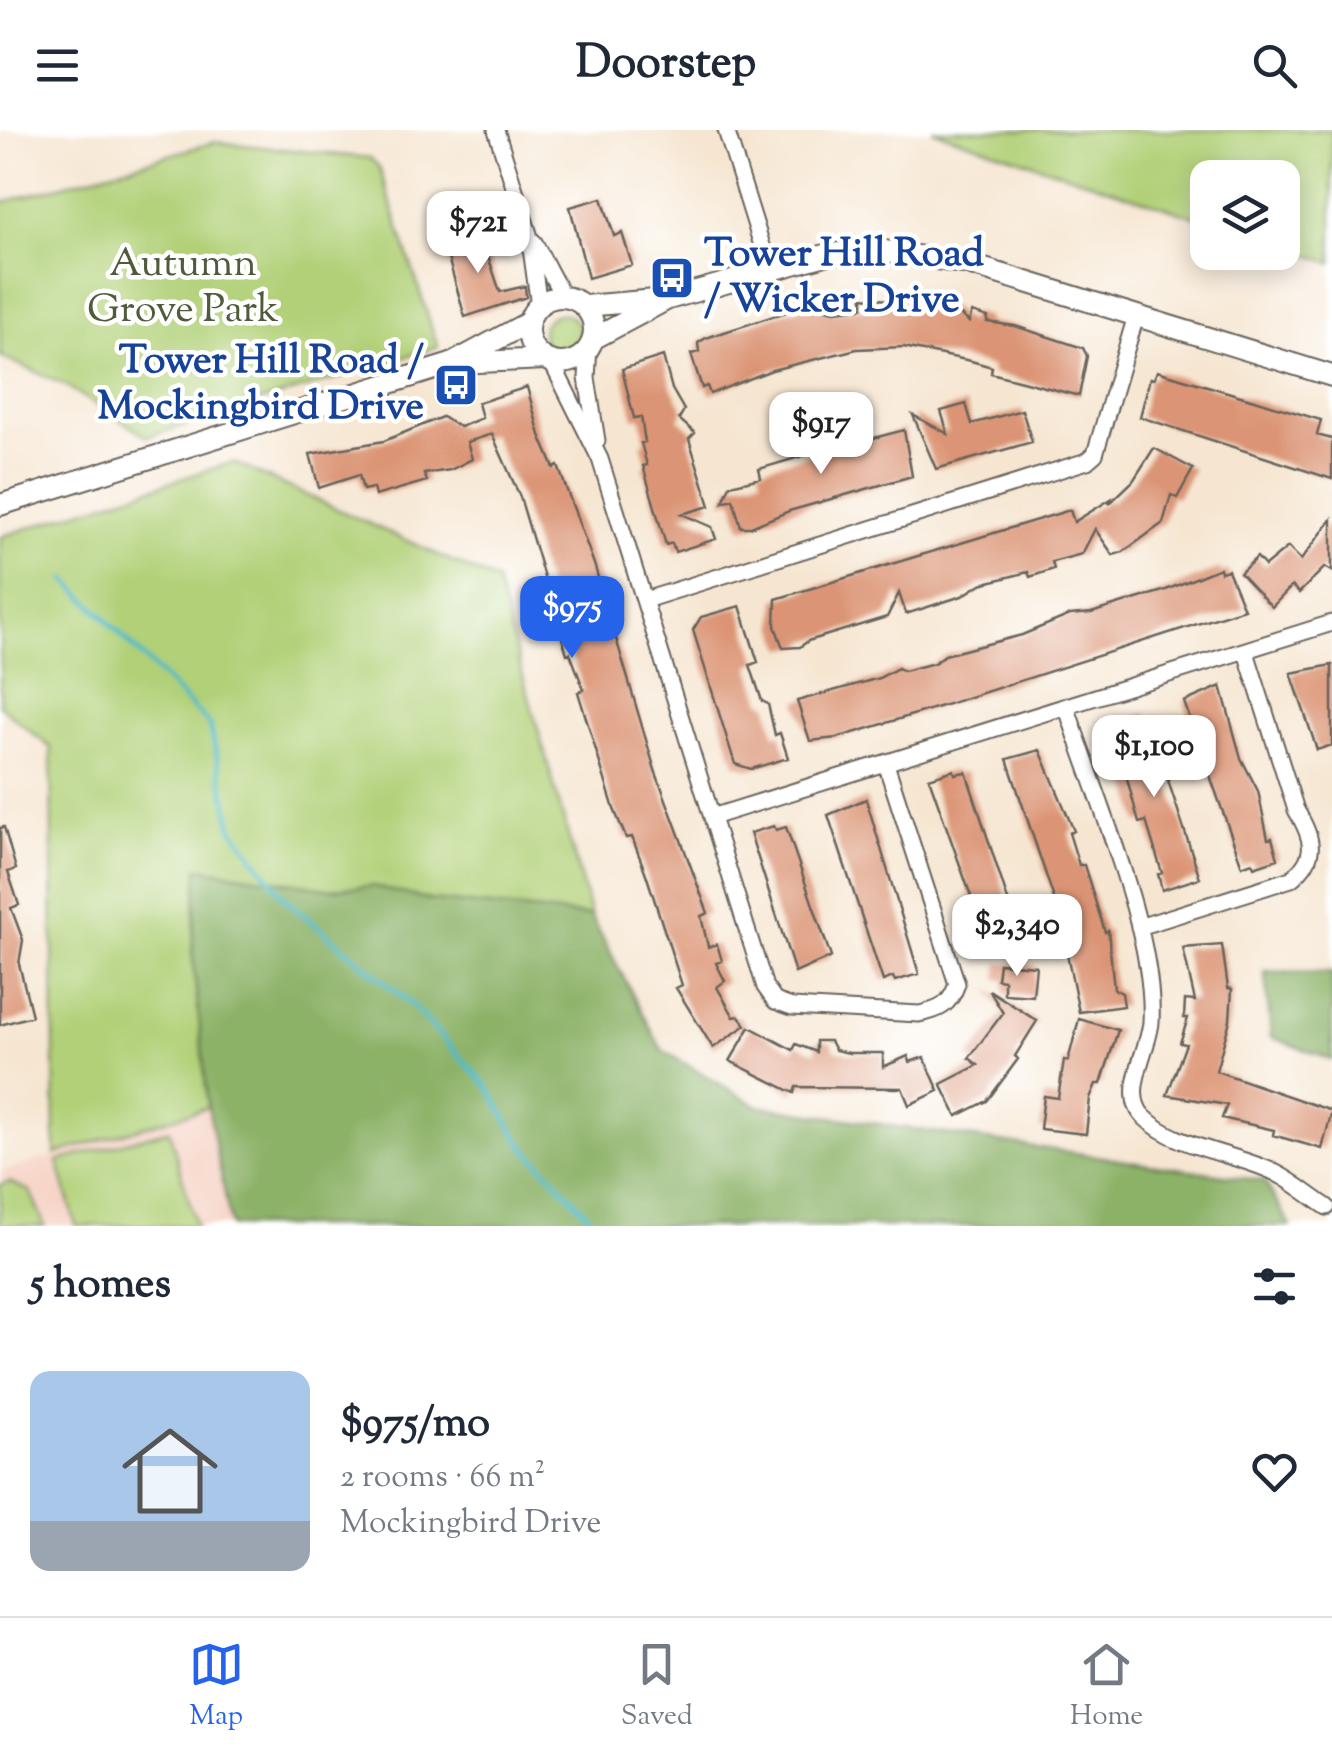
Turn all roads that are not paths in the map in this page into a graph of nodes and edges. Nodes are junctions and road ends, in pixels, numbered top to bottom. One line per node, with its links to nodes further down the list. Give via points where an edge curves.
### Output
1 (496, 130): 3 (street)
2 (726, 130): 4 (street)
3 (529, 234): 5 (street); 8 (street)
4 (769, 268): 6 (street); 9 (street, via 829,254 924,254)
5 (563, 297): 7 (street); 8 (street)
6 (668, 299): 7 (street); 10 (street)
7 (584, 306): 10 (street, via 594,324)
8 (534, 314): 11 (street, via 531,344); 12 (street)
9 (1136, 316): 13 (street); 16 (street, via 1095,454 1077,467)
10 (591, 343): 11 (street, via 573,361); 14 (street, via 588,378)
11 (548, 360): 12 (street); 14 (street)
12 (450, 364): 15 (street)
13 (1332, 376)
14 (600, 459): 16 (street)
15 (0, 506)
16 (644, 600): 21 (street)
17 (1332, 624): 18 (street)
18 (1246, 652): 19 (street); 22 (street, via 1313,853 1290,879)
19 (1067, 708): 20 (street); 22 (street)
20 (886, 764): 21 (street); 21 (street, via 957,984 939,1010 919,1014 775,1001)
21 (712, 817)
22 (1139, 928): 23 (street, via 1152,997 1134,1093 1144,1118 1276,1174)
23 (1327, 1207)

